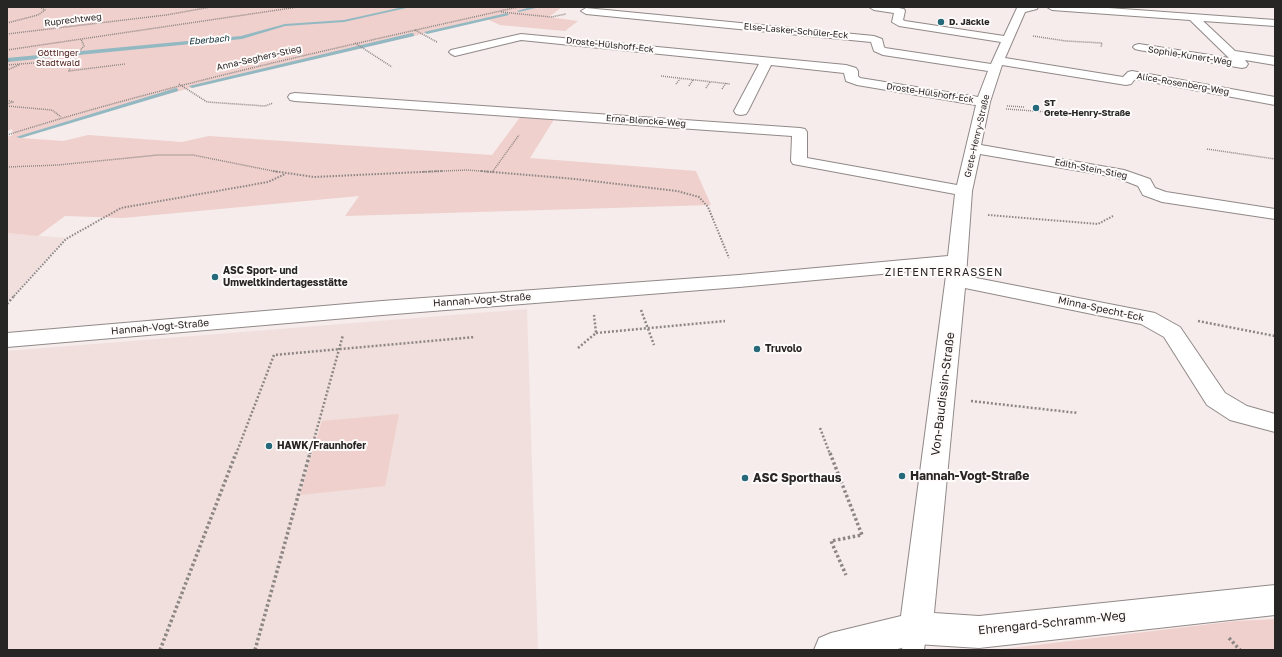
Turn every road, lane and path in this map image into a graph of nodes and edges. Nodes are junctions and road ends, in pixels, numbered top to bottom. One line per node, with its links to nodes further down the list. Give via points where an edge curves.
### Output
1 (40, 7): 13 (path, via 45,10 38,15)
2 (212, 7): 14 (path, Ruprechtweg)
3 (298, 7): 16 (path)
4 (518, 7): 8 (path, Anna-Seghers-Stieg)
5 (874, 7): 15 (street, via 900,11 897,22 903,24)
6 (1033, 7): 15 (street, Grete-Henry-Straße, via 1022,10)
7 (1052, 7): 11 (street)
8 (499, 11): 10 (path); 19 (path, Anna-Seghers-Stieg)
9 (586, 11): 34 (street, Else-Lasker-Schüler-Eck, via 874,39 878,40 878,49 883,51)
10 (551, 17)
11 (1193, 17): 12 (street); 26 (street, Sophie-Kunert-Weg)
12 (1275, 23)
13 (7, 24)
14 (7, 34)
15 (1009, 36): 17 (path); 34 (street, Grete-Henry-Straße)
16 (81, 39): 24 (path); 28 (path, via 84,46)
17 (1066, 41): 18 (path); 20 (path)
18 (1083, 42): 21 (path); 22 (path, via 1102,43)
19 (355, 43): 37 (path); 45 (path, Anna-Seghers-Stieg)
20 (1065, 44)
21 (1082, 45)
22 (1101, 47)
23 (1139, 47): 35 (street, Sophie-Kunert-Weg)
24 (7, 50)
25 (455, 52): 29 (street, Droste-Hülshoff-Eck, via 521,37)
26 (1231, 54): 30 (street, Sophie-Kunert-Weg); 35 (street, Sophie-Kunert-Weg)
27 (10, 60): 31 (path)
28 (72, 60): 32 (path); 33 (path, via 69,71)
29 (767, 61): 48 (street); 54 (street, Droste-Hülshoff-Eck, via 846,69 852,71 851,78 857,81)
30 (1275, 61)
31 (7, 62)
32 (21, 64): 36 (path); 39 (path)
33 (125, 64)
34 (997, 64): 53 (street, Alice-Rosenberg-Weg, via 1126,81 1132,75); 54 (street, Grete-Henry-Straße)
35 (1242, 64): 38 (street, Sophie-Kunert-Weg)
36 (7, 65)
37 (392, 67)
38 (1275, 69)
39 (7, 70)
40 (661, 76): 41 (path)
41 (680, 78): 42 (path); 46 (path)
42 (693, 80): 43 (path); 47 (path)
43 (710, 82): 44 (path); 49 (path)
44 (726, 83): 48 (path); 50 (path)
45 (179, 84): 51 (path, via 207,102 265,106); 59 (path, Anna-Seghers-Stieg)
46 (676, 84)
47 (689, 86)
48 (754, 86): 57 (street)
49 (706, 88)
50 (722, 90)
51 (295, 97): 68 (street, Erna-Blencke-Weg, via 800,132 799,161)
52 (7, 100): 55 (path, via 13,102)
53 (1275, 100)
54 (983, 102): 61 (street, Grete-Henry-Straße)
55 (7, 105): 59 (path, via 52,110)
56 (1004, 106): 58 (path)
57 (741, 111)
58 (1075, 114)
59 (61, 117): 60 (path, Anna-Seghers-Stieg)
60 (8, 135)
61 (972, 148): 68 (street, Grete-Henry-Straße); 70 (street, Edith-Stein-Stieg, via 1118,173 1139,181 1149,191 1162,196)
62 (1207, 149): 64 (path)
63 (503, 156): 66 (path)
64 (1275, 159)
65 (7, 167): 67 (path, via 58,165 158,155 193,155)
66 (493, 172): 67 (path, via 438,171 314,177); 73 (path, via 582,180 699,197 708,207)
67 (286, 174): 74 (path, via 268,182 121,208 66,239)
68 (964, 192): 69 (street, Grete-Henry-Straße)
69 (962, 213): 71 (path, via 1098,224); 72 (street, Grete-Henry-Straße)
70 (1275, 214)
71 (1113, 216)
72 (957, 271): 73 (street, Hannah-Vogt-Straße); 86 (street, Von-Baudissin-Straße); 88 (street, Minna-Specht-Eck, via 1147,318 1160,324 1172,332 1216,399 1239,413)
73 (739, 281): 82 (street, Hannah-Vogt-Straße)
74 (7, 304)
75 (641, 310): 83 (path, bridge)
76 (594, 317): 79 (path)
77 (1193, 320): 80 (path)
78 (725, 321): 79 (path)
79 (596, 333): 85 (path)
80 (1275, 336)
81 (475, 337): 84 (path)
82 (7, 340)
83 (654, 345)
84 (340, 348): 93 (path, via 274,355); 94 (path)
85 (578, 348)
86 (943, 398): 87 (path); 92 (street, Von-Baudissin-Straße)
87 (1078, 413)
88 (1275, 423)
89 (820, 428): 90 (path, via 862,535 830,541)
90 (846, 575)
91 (1275, 600): 92 (street, Ehrengard-Schramm-Weg)
92 (914, 639): 95 (street, Ehrengard-Schramm-Weg)
93 (160, 650)
94 (255, 650)
95 (831, 650)

